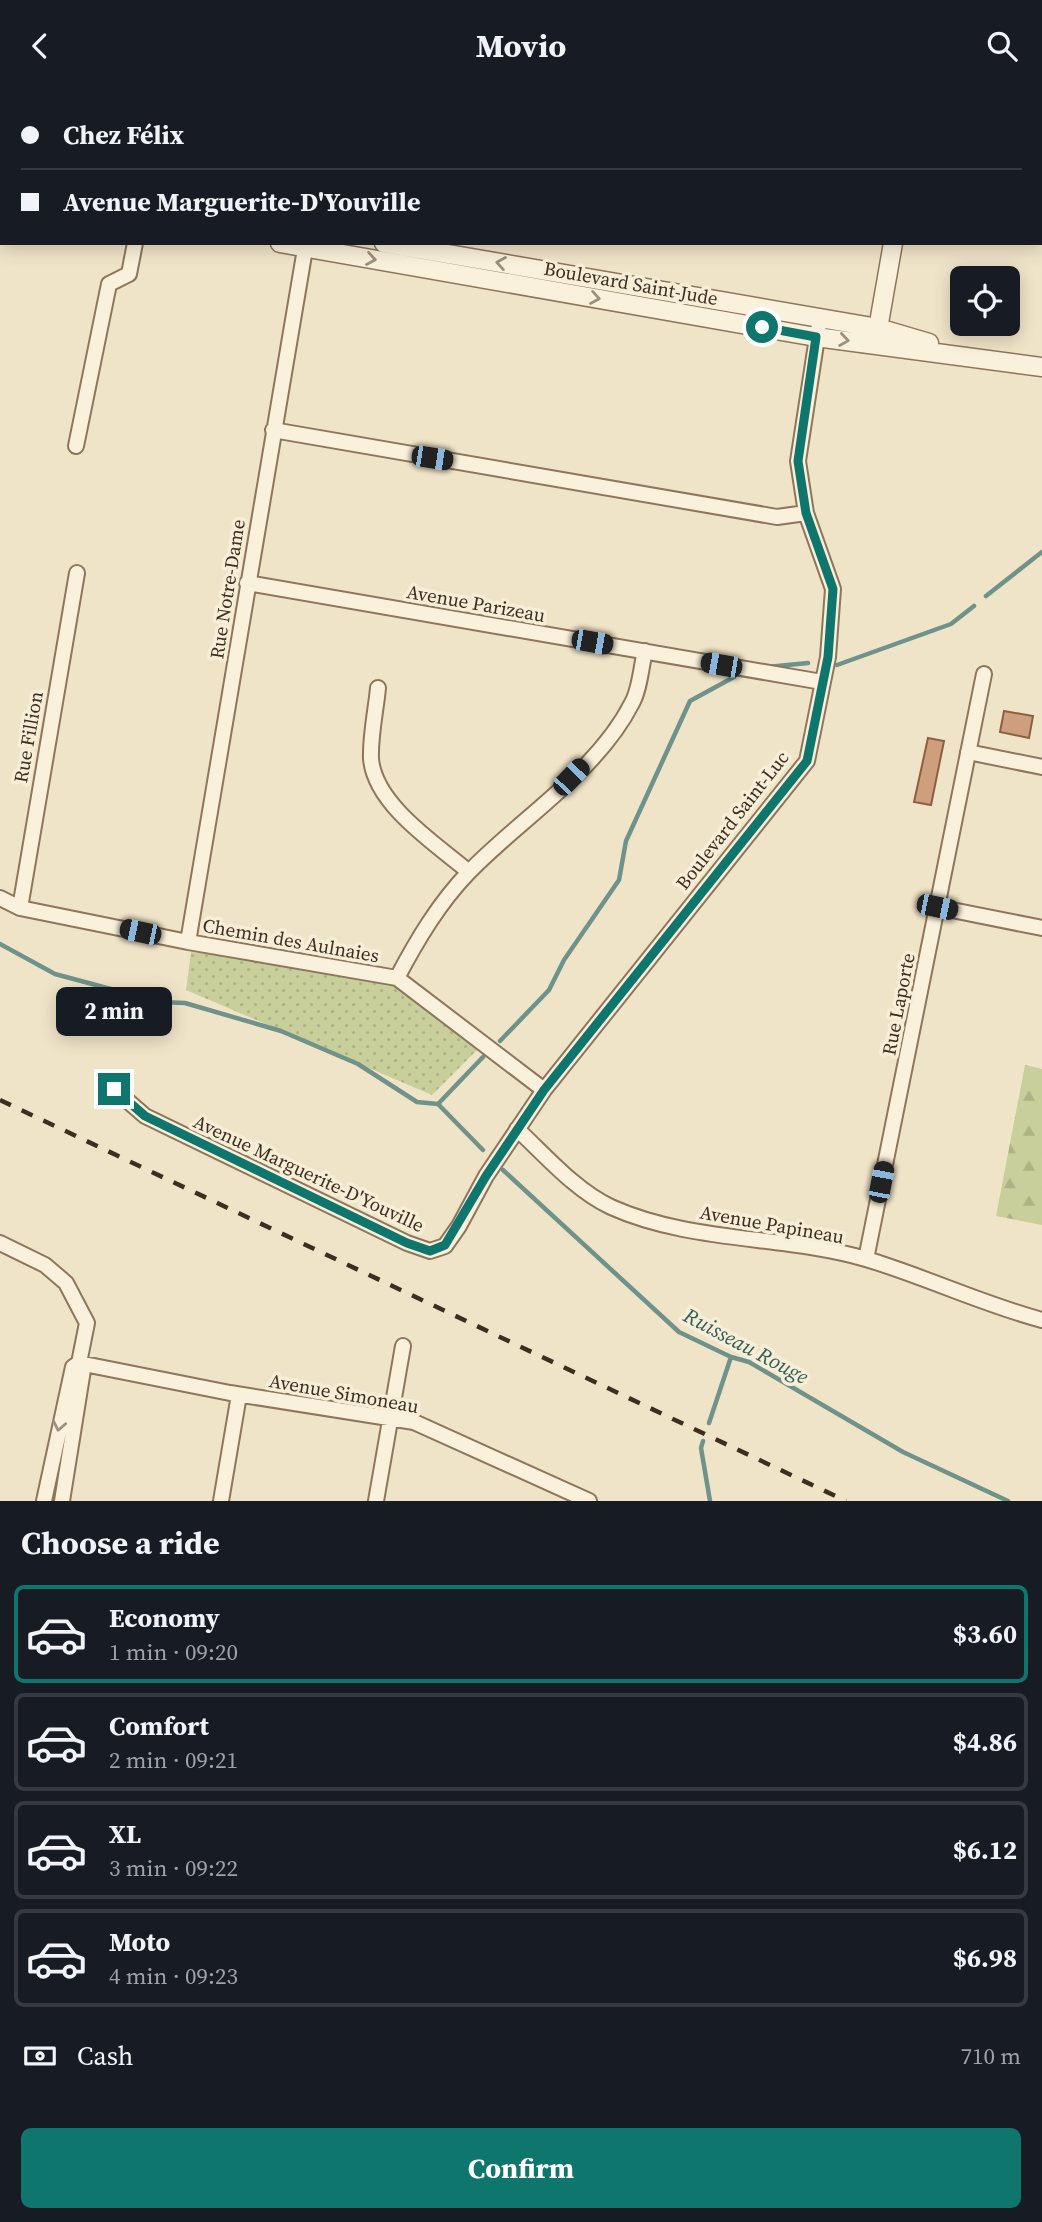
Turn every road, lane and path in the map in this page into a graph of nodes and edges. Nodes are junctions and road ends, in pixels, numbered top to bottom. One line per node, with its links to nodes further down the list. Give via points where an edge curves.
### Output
1 (135, 245): 10 (street, via 129,274 108,284)
2 (396, 245): 5 (street, Boulevard Saint-Jude, one-way to 2)
3 (893, 245): 6 (street)
4 (306, 246): 7 (street, Boulevard Saint-Jude, one-way to 7); 9 (street, Rue Notre-Dame)
5 (820, 318): 6 (street, Boulevard Saint-Jude); 7 (street, Boulevard Saint-Luc)
6 (876, 336): 7 (street, Boulevard Saint-Jude, one-way to 6); 8 (street, Boulevard Saint-Jude)
7 (816, 337): 11 (street, Boulevard Saint-Luc, via 798,461)
8 (1042, 365)
9 (273, 431): 11 (street, via 777,517); 13 (street, Rue Notre-Dame)
10 (76, 446)
11 (806, 513): 16 (street, Boulevard Saint-Luc, via 833,589)
12 (78, 573): 23 (street, Rue Fillion)
13 (247, 583): 14 (street, Avenue Parizeau); 25 (street, Rue Notre-Dame)
14 (645, 651): 16 (street, Avenue Parizeau); 20 (street, via 634,701 610,738 533,817)
15 (984, 674): 18 (street, Rue Laporte)
16 (822, 682): 28 (street, Boulevard Saint-Luc, via 807,761)
17 (378, 688): 20 (street, via 371,758 376,780 392,805)
18 (968, 753): 19 (street); 22 (street, Rue Laporte)
19 (1042, 767)
20 (469, 872): 26 (street, via 420,933)
21 (0, 898): 23 (street, Chemin des Aulnaies)
22 (937, 907): 24 (street); 31 (street, Rue Laporte)
23 (20, 908): 25 (street, Chemin des Aulnaies)
24 (1042, 928)
25 (188, 942): 26 (street, Chemin des Aulnaies)
26 (397, 978): 28 (street, Chemin des Aulnaies)
27 (114, 1089): 29 (street, Avenue Marguerite-D'Youville, via 145,1116 430,1251 445,1245)
28 (544, 1090): 29 (street, Boulevard Saint-Luc)
29 (517, 1129): 31 (street, Avenue Papineau, via 609,1206 697,1231)
30 (0, 1243): 34 (street, via 46,1265 66,1283 87,1323)
31 (866, 1259): 32 (street, Avenue Papineau)
32 (1042, 1320)
33 (403, 1346): 36 (street)
34 (79, 1363): 35 (street, Avenue Simoneau); 37 (street, one-way to 37, via 73,1367); 38 (street, via 83,1370)
35 (239, 1395): 36 (street, Avenue Simoneau); 39 (street)
36 (390, 1417): 40 (street); 41 (street, Avenue Simoneau, via 414,1422)
37 (44, 1501)
38 (62, 1501)
39 (221, 1501)
40 (376, 1501)
41 (589, 1501)

